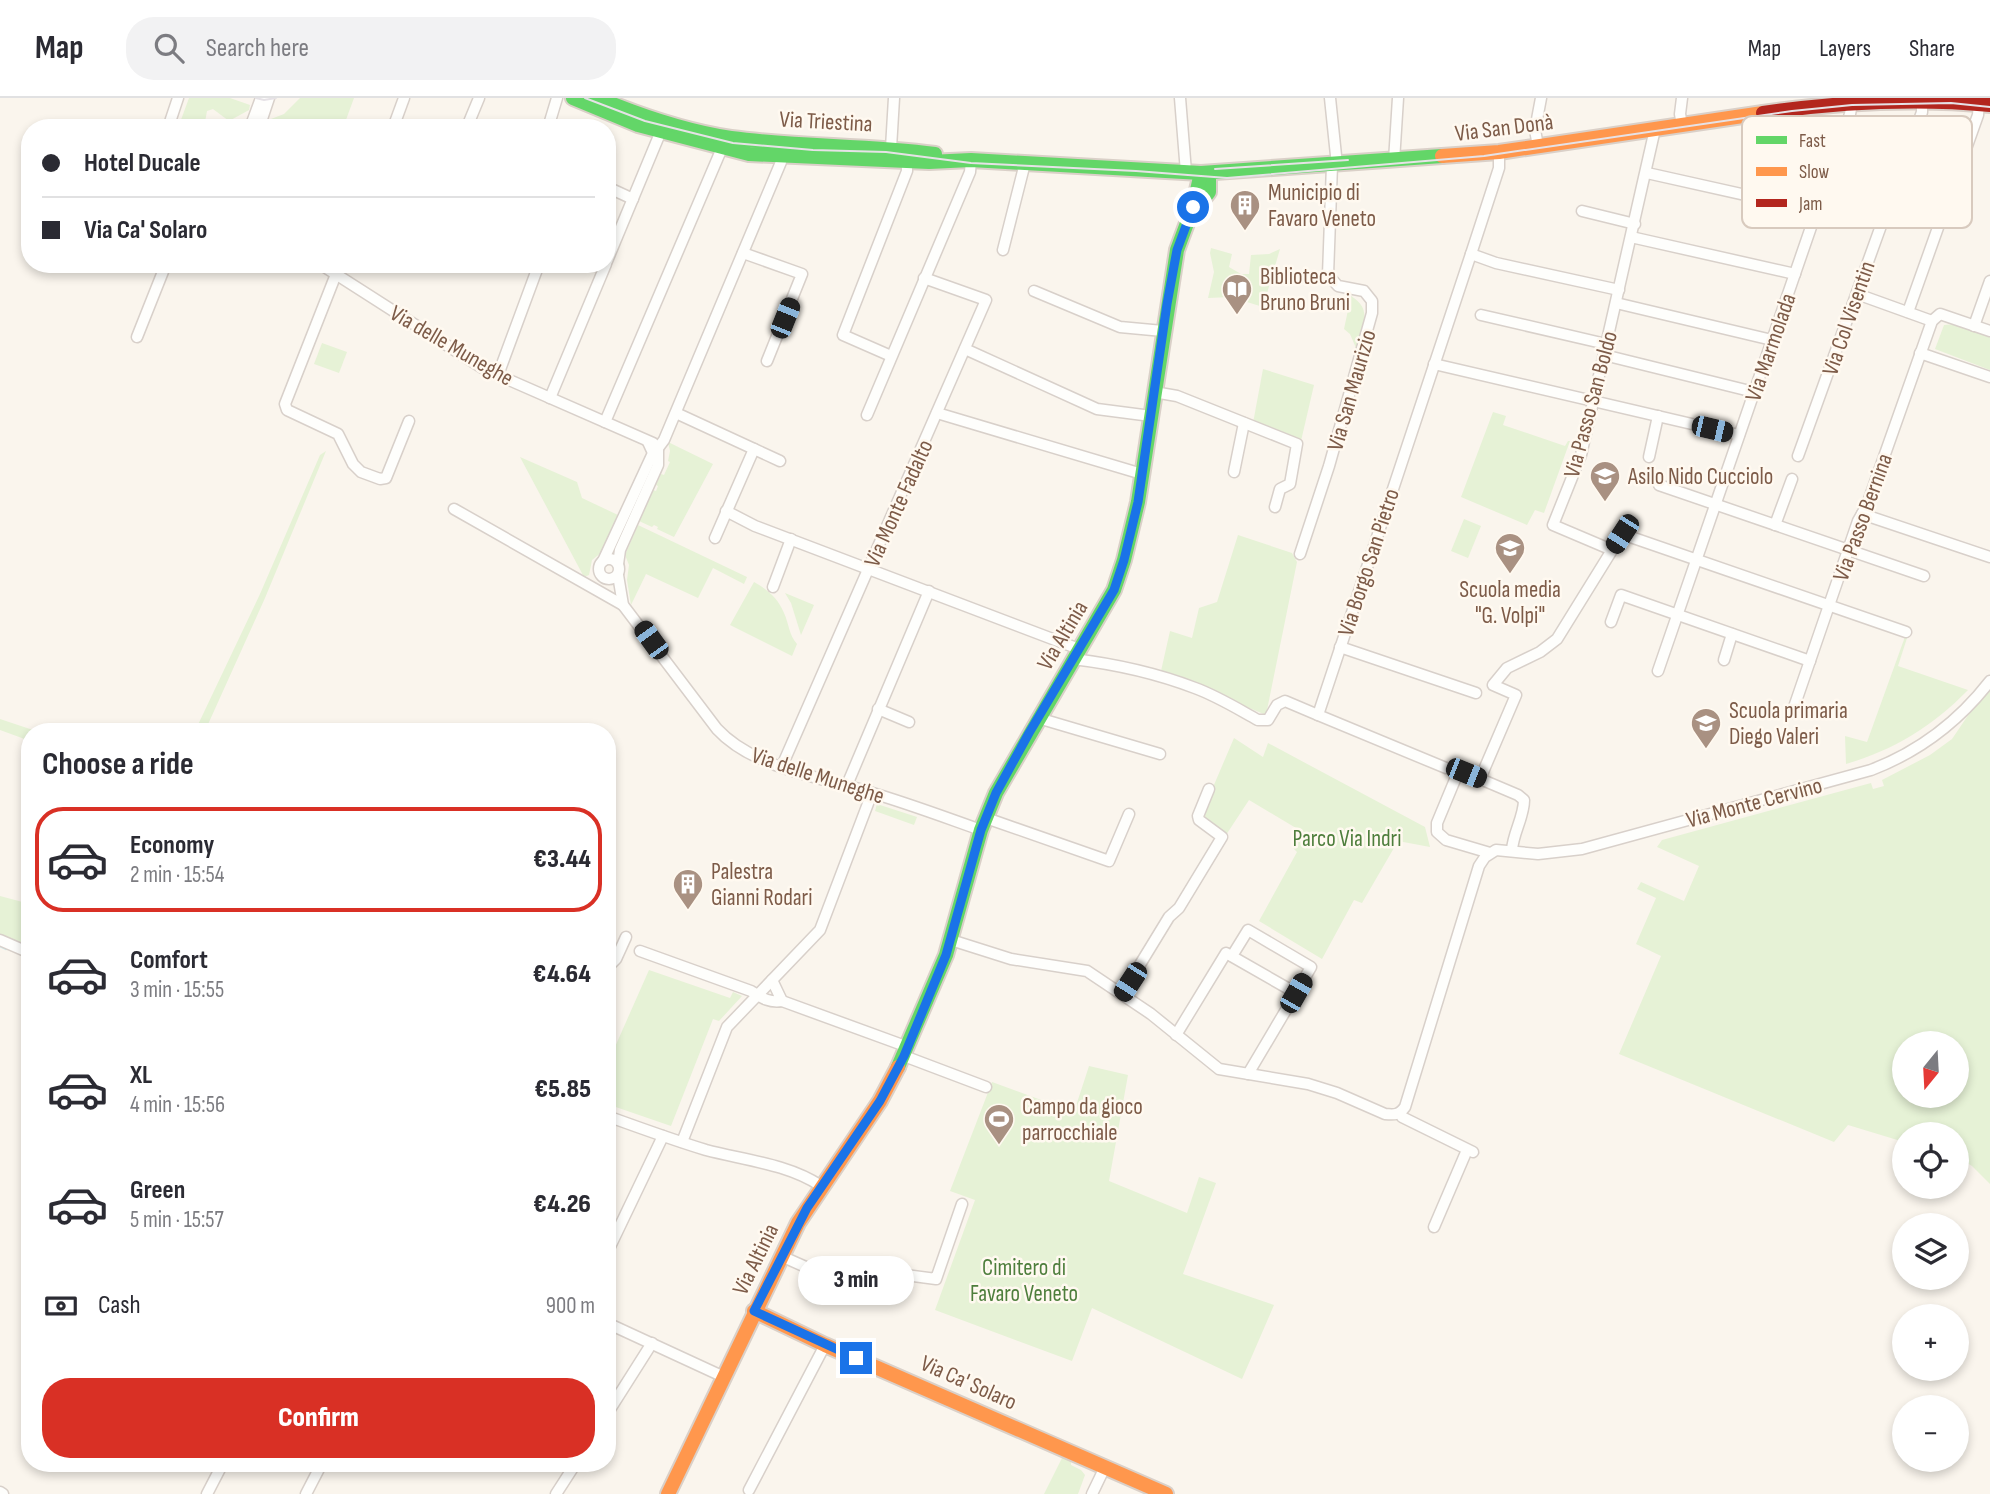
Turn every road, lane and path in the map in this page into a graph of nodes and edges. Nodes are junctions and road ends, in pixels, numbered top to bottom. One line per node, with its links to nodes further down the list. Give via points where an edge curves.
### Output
1 (178, 98): 20 (street)
2 (261, 98): 21 (street)
3 (269, 98): 22 (street)
4 (404, 98): 23 (street)
5 (479, 98): 24 (street)
6 (557, 98): 25 (street)
7 (573, 98): 28 (main road, Via Triestina)
8 (598, 98): 32 (main road, Via Triestina, via 726,137)
9 (894, 98): 32 (street)
10 (1180, 98): 42 (street)
11 (1330, 98): 41 (street)
12 (1398, 98): 37 (street)
13 (1541, 98): 30 (street, via 1535,130)
14 (1682, 98): 26 (street)
15 (1922, 99): 16 (main road, Via San Donà); 17 (main road, Via San Donà)
16 (1852, 100): 19 (main road, Via San Donà)
17 (1986, 103): 29 (street)
18 (1742, 116): 26 (main road, Via San Donà)
19 (1743, 116)
20 (171, 119)
21 (253, 119)
22 (262, 119)
23 (396, 119)
24 (470, 119)
25 (551, 119)
26 (1682, 125): 27 (main road, Via San Donà)
27 (1655, 129): 30 (main road, Via San Donà); 44 (street, Via Passo San Boldo)
28 (661, 131): 31 (main road, Via Triestina); 47 (street)
29 (1972, 132)
30 (1538, 146): 33 (main road, Via San Donà)
31 (722, 148): 34 (main road, Via Triestina, via 749,154); 98 (street)
32 (891, 148): 34 (main road, Via Triestina, via 881,155); 35 (main road, Via Triestina); 39 (main road, Via Triestina, via 898,155)
33 (1499, 152): 37 (main road, Via San Donà); 59 (street, Via Borgo San Pietro, via 1499,168)
34 (843, 159): 36 (main road, Via Triestina)
35 (971, 160): 39 (main road, Via Triestina); 40 (main road, Via Triestina); 66 (street)
36 (907, 161): 39 (main road, Via Triestina); 83 (street, via 843,335)
37 (1394, 161): 41 (main road, Via San Donà)
38 (781, 162): 58 (street)
39 (929, 162)
40 (1025, 163): 42 (main road, Via Triestina); 57 (street)
41 (1334, 165): 43 (main road, Via San Donà); 121 (street, Via San Maurizio, via 1328,275 1338,286 1364,291 1372,301 1373,313)
42 (1199, 172): 43 (main road, Via Triestina); 48 (main road, via 1210,188); 50 (main road, Via Altinia)
43 (1238, 172): 48 (main road)
44 (1647, 173): 46 (street); 51 (street, Via Passo San Boldo)
45 (616, 191): 47 (street)
46 (1742, 194)
47 (633, 199): 56 (street)
48 (1203, 202): 50 (main road)
49 (1582, 211): 51 (street)
50 (1190, 216): 76 (main road, Via Altinia, via 1177,250)
51 (1634, 224): 55 (street, Via Passo San Boldo)
52 (1811, 228): 65 (street, Via Marmolada)
53 (1881, 228): 70 (street, Via Col Visentin)
54 (1938, 228): 72 (street)
55 (1631, 237): 65 (street); 68 (street, Via Passo San Boldo)
56 (616, 239)
57 (1003, 250)
58 (743, 253): 84 (street, via 802,274); 93 (street)
59 (1471, 254): 68 (street); 85 (street, Via Borgo San Pietro)
60 (162, 273): 78 (street)
61 (337, 273): 97 (street, via 285,404 287,410 338,434 358,469 383,480)
62 (342, 273): 86 (street, Via delle Muneghe)
63 (536, 273): 86 (street)
64 (601, 273): 90 (street)
65 (1795, 274): 79 (street, Via Marmolada)
66 (925, 278): 80 (street, Via Monte Fadalto, via 986,300); 83 (street)
67 (1990, 281): 75 (street)
68 (1619, 290): 71 (street, Via Passo San Boldo)
69 (1034, 292): 76 (street, via 1120,327)
70 (1857, 294): 72 (street); 104 (street, Via Col Visentin)
71 (1616, 303): 79 (street); 81 (street, Via Passo San Boldo)
72 (1908, 312): 74 (street)
73 (1480, 315): 81 (street)
74 (1932, 321): 75 (street, via 1940,314); 82 (street, Via Passo Bernina)
75 (1974, 326): 77 (street)
76 (1163, 331): 88 (main road, Via Altinia)
77 (1990, 331)
78 (137, 337)
79 (1772, 340): 89 (street, Via Marmolada)
80 (965, 349): 92 (street, Via Monte Fadalto); 95 (street, via 1097,409)
81 (1605, 349): 89 (street); 91 (street, Via Passo San Boldo)
82 (1920, 353): 87 (street); 115 (street, Via Passo Bernina)
83 (891, 356): 94 (street)
84 (767, 361)
85 (1434, 364): 91 (street); 139 (street, Via Borgo San Pietro)
86 (498, 375): 90 (street, Via delle Muneghe)
87 (1990, 377)
88 (1154, 391): 95 (main road, Via Altinia); 99 (street)
89 (1754, 392): 100 (street, Via Marmolada)
90 (550, 398): 98 (street, Via delle Muneghe)
91 (1593, 400): 96 (street); 119 (street, Via Passo San Boldo, via 1581,455 1553,525)
92 (937, 412): 108 (street); 126 (street, Via Monte Fadalto)
93 (676, 413): 102 (street); 103 (street)
94 (867, 415)
95 (1151, 416): 108 (main road, Via Altinia)
96 (1658, 416): 100 (street); 105 (street)
97 (409, 421)
98 (605, 422): 101 (street, Via delle Muneghe)
99 (1244, 424): 107 (street); 112 (street, via 1297,444 1290,484 1280,489)
100 (1740, 435): 111 (street, Via Marmolada)
101 (648, 441): 102 (street, Via delle Muneghe); 124 (street, via 653,453)
102 (659, 447): 125 (street, via 658,465)
103 (754, 449): 106 (street); 114 (street)
104 (1798, 456)
105 (1649, 457)
106 (779, 461)
107 (1234, 472)
108 (1142, 474): 140 (main road, Via Altinia, via 1119,577)
109 (1792, 479): 116 (street)
110 (1659, 485): 111 (street)
111 (1716, 504): 116 (street); 123 (street, Via Marmolada)
112 (1275, 507)
113 (454, 509): 130 (street)
114 (726, 511): 117 (street); 118 (street)
115 (1862, 514): 120 (street, Via Passo Bernina); 122 (street)
116 (1775, 525): 120 (street)
117 (715, 538)
118 (791, 539): 126 (street); 131 (street)
119 (1612, 550): 123 (street, via 1622,534); 154 (street, via 1557,639 1495,680 1493,685 1516,695)
120 (1848, 550): 128 (street); 134 (street, Via Passo Bernina)
121 (1300, 554)
122 (1990, 557)
123 (1696, 560): 134 (street); 135 (street, Via Marmolada)
124 (601, 564): 125 (street, via 611,559); 129 (street, via 601,575); 130 (street, via 593,578)
125 (618, 564): 127 (street)
126 (869, 568): 132 (street); 152 (street, Via Monte Fadalto)
127 (618, 575): 129 (street); 133 (street, Via delle Muneghe)
128 (1924, 576)
129 (608, 580): 130 (street)
130 (583, 583): 133 (street)
131 (773, 587)
132 (929, 591): 140 (street); 146 (street)
133 (623, 605): 152 (street, Via delle Muneghe, via 725,738 755,757)
134 (1829, 605): 137 (street); 142 (street, Via Passo Bernina)
135 (1677, 615): 136 (street, via 1621,595); 138 (street); 143 (street, Via Marmolada)
136 (1611, 622)
137 (1906, 632)
138 (1732, 634): 141 (street); 142 (street)
139 (1340, 648): 145 (street); 148 (street, Via Borgo San Pietro)
140 (1076, 654): 148 (street, via 1183,684 1258,720 1268,720 1284,701); 149 (main road, Via Altinia)
141 (1724, 660)
142 (1810, 661): 147 (street, Via Passo Bernina)
143 (1658, 671)
144 (1990, 681): 160 (street, Via Monte Cervino, via 1931,738 1871,770 1581,849 1538,854)
145 (1476, 693)
146 (878, 709): 150 (street); 155 (street)
147 (1792, 713)
148 (1318, 715): 153 (street)
149 (1038, 718): 151 (street); 159 (main road, Via Altinia)
150 (909, 722)
151 (1160, 754)
152 (782, 766): 155 (street, Via delle Muneghe)
153 (1446, 768)
154 (1480, 779): 160 (street, via 1524,800); 161 (street, via 1459,770 1436,828 1446,840)
155 (847, 785): 157 (street, Via delle Muneghe)
156 (1209, 789): 171 (street, via 1198,816 1202,824 1222,836)
157 (872, 793): 159 (street, Via delle Muneghe); 169 (street, via 820,930)
158 (1129, 814): 159 (street, Via delle Muneghe, via 1109,861)
159 (984, 824): 164 (main road, Via Altinia)
160 (1511, 850): 161 (street, Via Monte Cervino)
161 (1490, 853): 178 (street, via 1479,866)
162 (626, 937): 168 (street)
163 (0, 940): 165 (street)
164 (951, 940): 171 (street, via 1011,959 1087,971); 175 (main road, Via Altinia)
165 (21, 949)
166 (640, 951): 172 (street)
167 (1232, 956): 170 (street); 170 (street, via 1248,930 1311,967); 174 (street, via 1226,953)
168 (616, 960)
169 (772, 980): 172 (street); 173 (street)
170 (1296, 993): 176 (street)
171 (1122, 994): 174 (street)
172 (758, 995): 173 (street); 181 (street, via 727,1027)
173 (782, 1001): 175 (street)
174 (1176, 1035): 176 (street, via 1219,1069)
175 (906, 1051): 177 (street); 182 (main road, Via Altinia, via 880,1101)
176 (1248, 1074): 178 (street, via 1323,1088 1385,1114)
177 (986, 1087)
178 (1401, 1113): 184 (street, via 1470,1151)
179 (616, 1119): 180 (street)
180 (663, 1136): 181 (street); 185 (street)
181 (682, 1142): 182 (street, via 774,1167)
182 (821, 1186): 186 (main road, Via Altinia)
183 (962, 1204): 186 (street, via 936,1279 876,1271 858,1281 844,1279)
184 (1434, 1227)
185 (616, 1233)
186 (781, 1256): 187 (main road, Via Altinia)
187 (754, 1311): 190 (main road, Via Ca' Solaro); 191 (main road, Via Altinia)
188 (616, 1327): 189 (street)
189 (652, 1343): 191 (street); 192 (street)
190 (825, 1345): 193 (main road, Via Ca' Solaro); 197 (street)
191 (724, 1377): 201 (main road, Via Altinia)
192 (616, 1399)
193 (1105, 1467): 202 (street); 203 (main road, Via Ca' Solaro)
194 (218, 1472): 198 (street)
195 (317, 1472): 199 (street)
196 (570, 1472): 200 (street)
197 (749, 1490)
198 (207, 1494)
199 (306, 1494)
200 (556, 1494)
201 (668, 1494)
202 (1092, 1494)
203 (1166, 1494)

